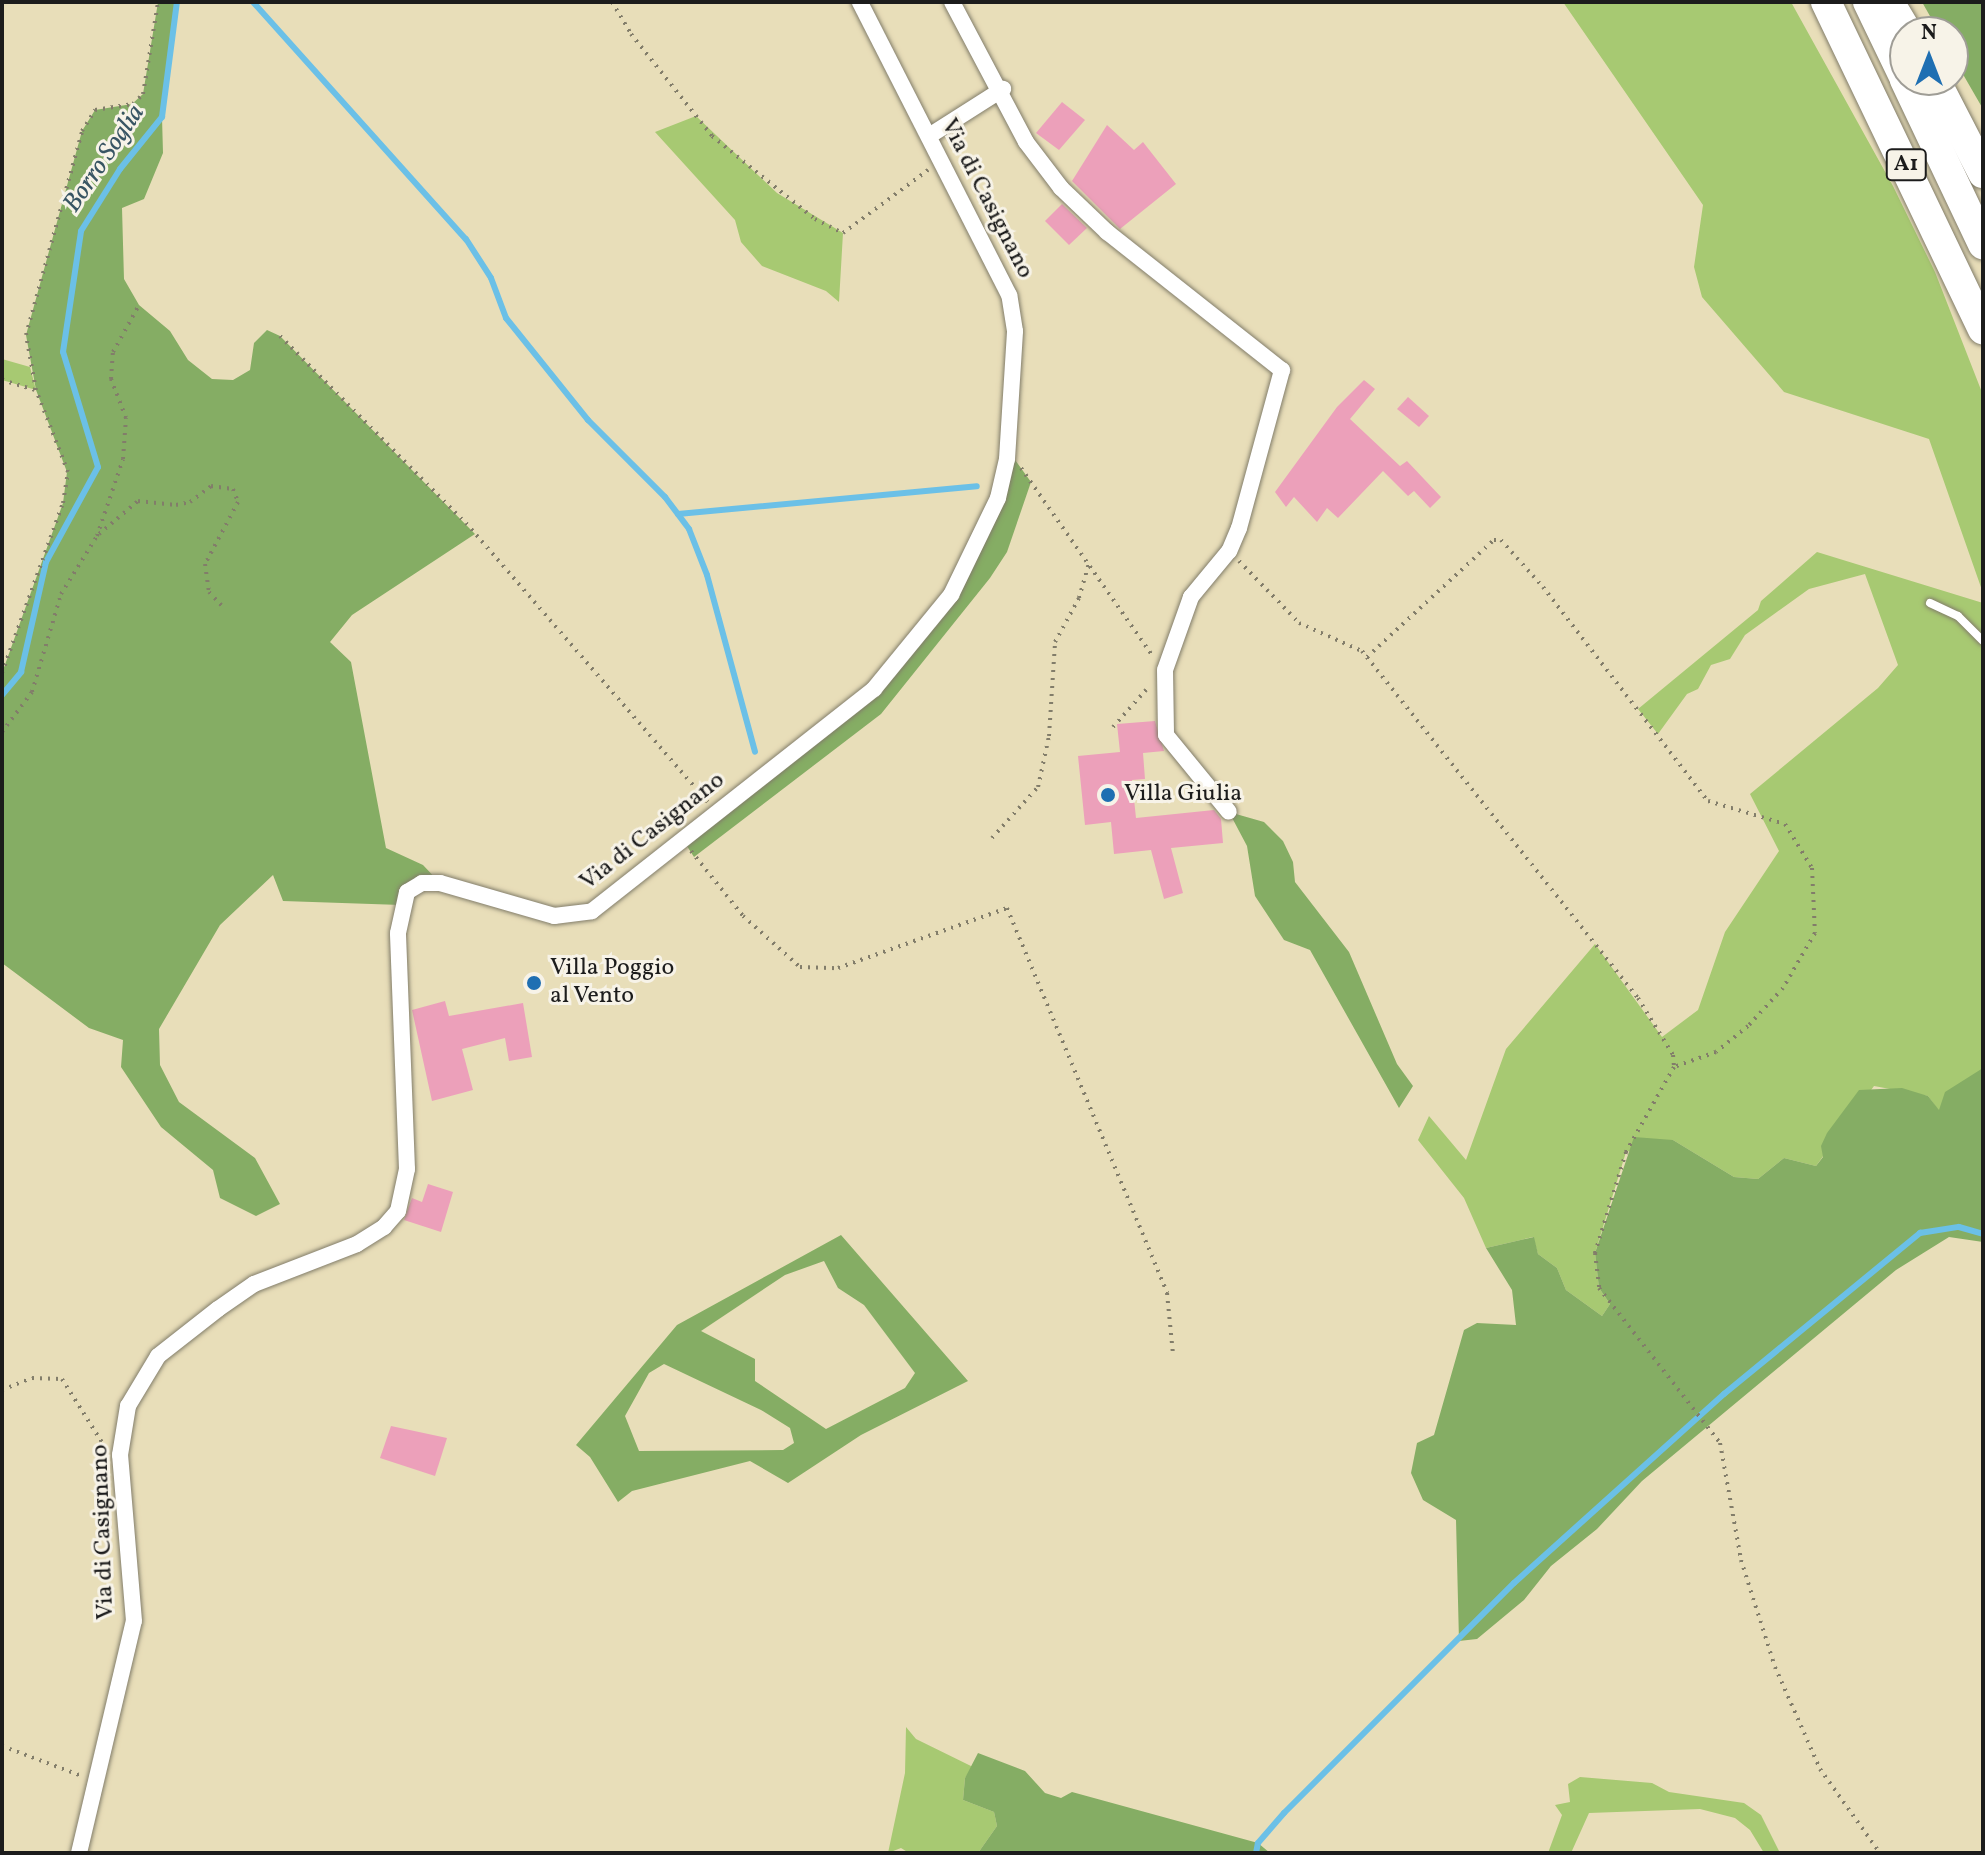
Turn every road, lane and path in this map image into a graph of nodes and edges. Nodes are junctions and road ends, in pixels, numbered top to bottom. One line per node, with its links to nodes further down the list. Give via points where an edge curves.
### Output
1 (158, 2): 19 (path, via 143,94 133,104 95,110 82,131 58,203 26,335)
2 (612, 2): 12 (path, via 712,136 777,193 843,233)
3 (860, 2): 11 (street, Via di Casignano, via 871,33)
4 (952, 2): 8 (street)
5 (1826, 2): 16 (highway, A1)
6 (1868, 2): 7 (highway, A1)
7 (1889, 46)
8 (1003, 89): 11 (street); 22 (street, via 1026,142 1061,188 1117,240 1282,370)
9 (1913, 96): 14 (highway, A1)
10 (1943, 96): 13 (highway)
11 (929, 136): 12 (street, Via di Casignano)
12 (939, 160): 20 (street, Via di Casignano, via 1009,295 1015,331)
13 (1983, 173)
14 (1983, 244)
15 (139, 305): 21 (path, via 113,352 111,379 127,434)
16 (1983, 329)
17 (280, 336): 33 (path, via 466,523)
18 (2, 380): 19 (path)
19 (36, 390): 29 (path, via 68,472 63,503)
20 (1008, 450): 23 (path); 33 (street, Via di Casignano, via 998,498 951,595 874,689)
21 (97, 536): 25 (path, via 138,501 176,505 190,502 211,486 233,489 238,502 205,564 209,592); 32 (path, via 61,594 32,692)
22 (1229, 551): 27 (path, via 1299,623); 34 (street, via 1191,597 1165,670 1163,704 1166,735)
23 (1089, 563): 28 (path); 35 (path, via 1079,598 1055,642 1049,736 1038,787)
24 (1930, 603): 26 (lane, via 1958,616)
25 (222, 606)
26 (1983, 641)
27 (1367, 657): 37 (path, via 1638,998 1673,1055); 37 (path, via 1494,540 1501,540 1708,801 1785,824 1812,868 1815,933 1783,988 1748,1026 1716,1052)
28 (1152, 660)
29 (2, 673)
30 (1149, 683): 31 (path, via 1144,697)
31 (1113, 727)
32 (2, 732)
33 (717, 812): 36 (street, Via di Casignano)
34 (1229, 812)
35 (992, 838)
36 (683, 840): 38 (path, via 713,884 800,967 838,968 1007,908 1167,1293); 40 (street, Via di Casignano, via 592,911 576,915 554,916 440,883 422,883 407,892 398,933 407,1169 398,1211 357,1244 254,1284 158,1356 128,1406)
37 (1674, 1067): 44 (path, via 1626,1152 1595,1253 1599,1288 1720,1443 1741,1560 1775,1667 1820,1769)
38 (1173, 1354)
39 (2, 1390): 40 (path, via 32,1378 62,1379)
40 (121, 1468): 42 (street, Via di Casignano, via 134,1621)
41 (2, 1746): 42 (path)
42 (94, 1780): 43 (street, Via di Casignano)
43 (79, 1853)
44 (1880, 1853)

